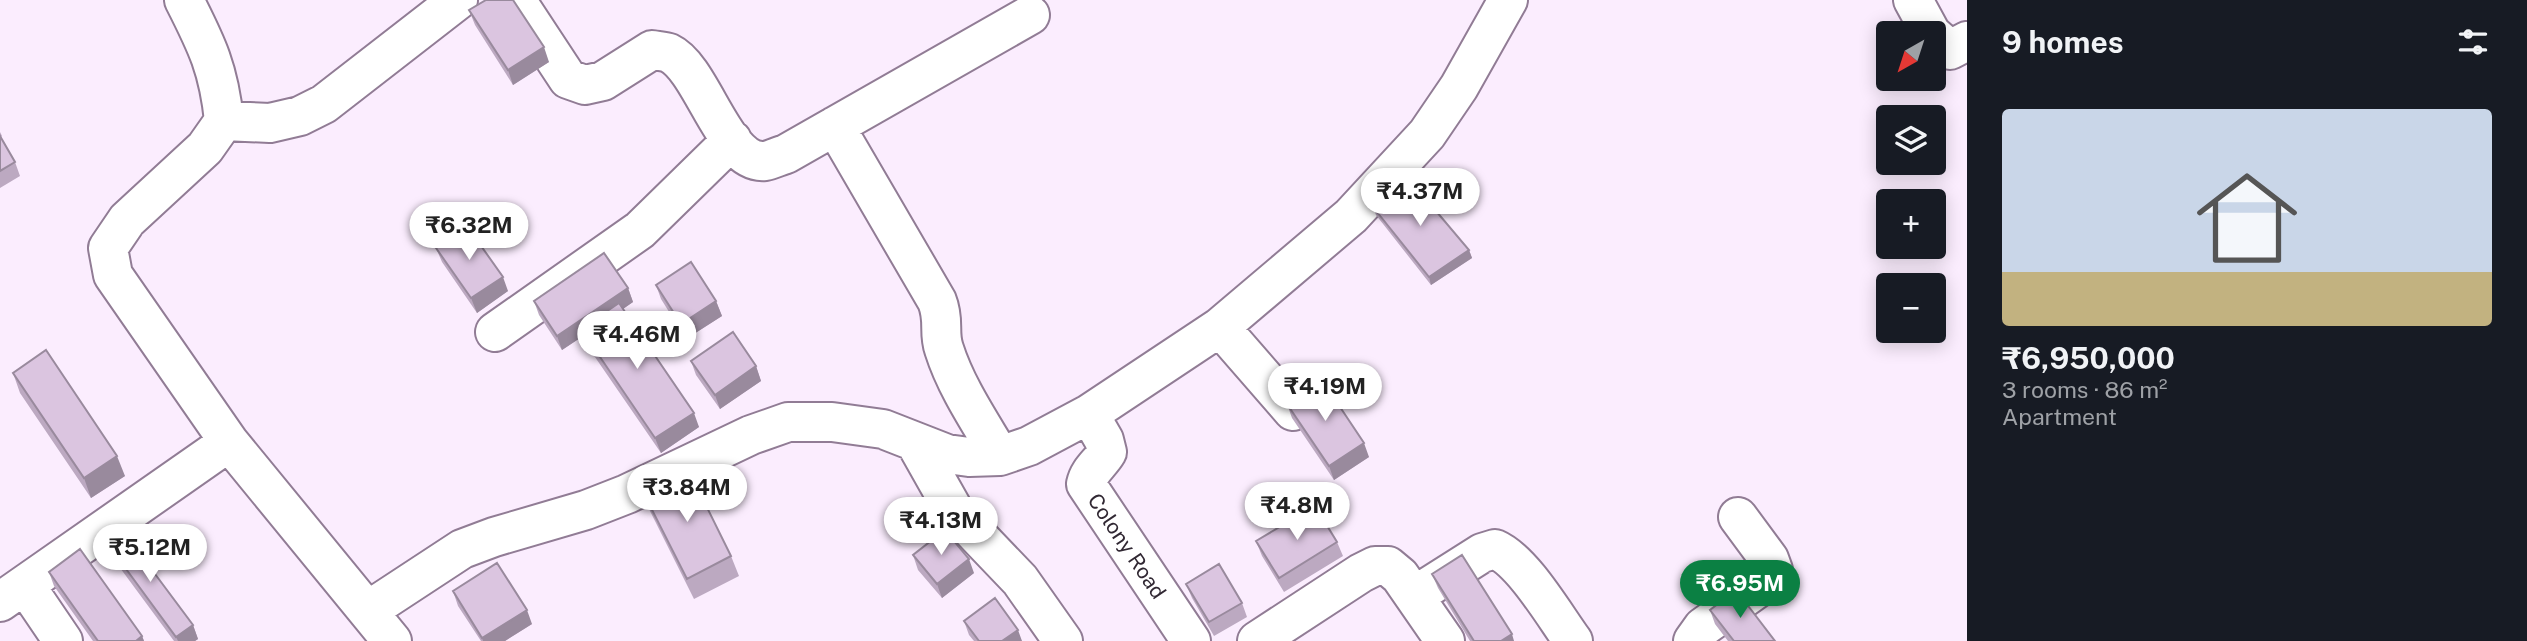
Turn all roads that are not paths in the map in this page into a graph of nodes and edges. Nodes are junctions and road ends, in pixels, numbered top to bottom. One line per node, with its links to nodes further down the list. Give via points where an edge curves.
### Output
1 (184, 0): 10 (street, via 207,44 220,84)
2 (458, 0): 10 (street, via 324,104 270,123)
3 (516, 0): 12 (street, via 568,79 585,85 603,81 652,50 669,53 685,68)
4 (1508, 0): 13 (street, via 1459,87 1399,167 1320,245)
5 (1913, 0): 7 (street)
6 (1030, 15): 11 (street)
7 (1925, 21)
8 (1967, 41): 9 (street, via 1950,50)
9 (1946, 46)
10 (224, 121): 17 (street, via 205,148 127,220 108,248 113,275)
11 (835, 126): 12 (street, via 764,161 747,157); 19 (street, via 937,301 943,315 944,350)
12 (732, 140): 14 (street, via 640,230)
13 (1220, 327): 15 (street); 16 (street)
14 (495, 332)
15 (1293, 411)
16 (1089, 415): 19 (street); 27 (street, Colony Road, via 1107,452 1088,473 1086,484)
17 (229, 442): 21 (street); 23 (street)
18 (915, 442): 19 (street, via 947,454); 23 (street, via 883,429 788,422 586,510 462,549); 26 (street, via 954,511 1020,580)
19 (1000, 456)
20 (1738, 517): 31 (street, via 1773,570 1769,580 1703,627)
21 (13, 593): 24 (street)
22 (1415, 596): 28 (street, via 1388,566 1375,566); 29 (street); 30 (street, via 1495,549 1518,566)
23 (369, 611): 25 (street)
24 (63, 641)
25 (392, 641)
26 (1063, 641)
27 (1191, 641)
28 (1257, 641)
29 (1445, 641)
30 (1573, 641)
31 (1693, 641)

